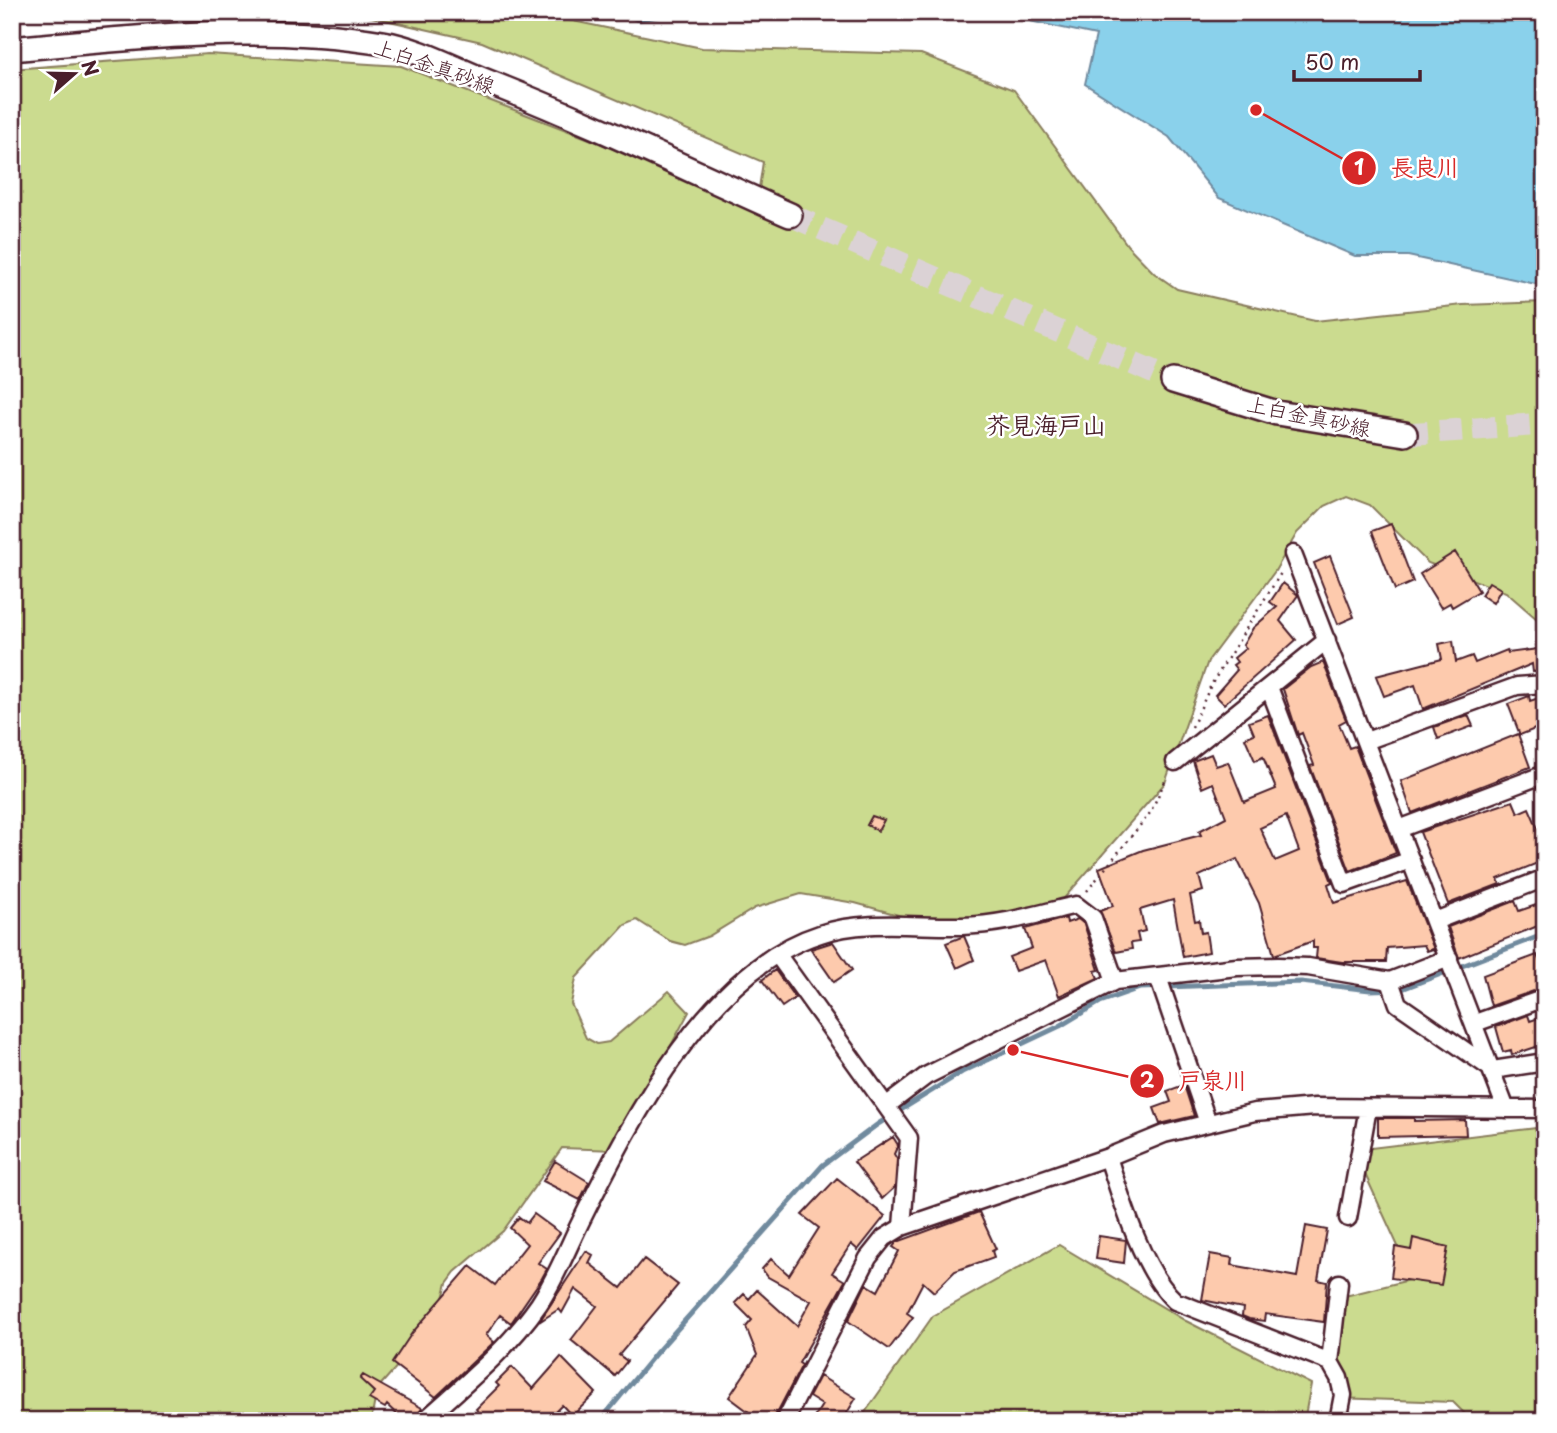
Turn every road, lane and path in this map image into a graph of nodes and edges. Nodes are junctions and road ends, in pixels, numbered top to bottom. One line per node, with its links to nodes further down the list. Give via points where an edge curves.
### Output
1 (12, 49): 2 (main road, 上白金真砂線, via 240,33 307,34 387,44 526,97)
2 (790, 215)
3 (1173, 381): 4 (main road, 上白金真砂線, via 1277,413)
4 (1405, 434)
5 (1293, 554): 6 (street)
6 (1326, 640): 8 (street); 9 (street)
7 (1545, 684): 9 (street, via 1517,686)
8 (1269, 687): 10 (street); 13 (street, via 1345,884)
9 (1366, 741): 12 (street)
10 (1175, 762)
11 (1545, 774): 12 (street)
12 (1399, 829): 13 (street)
13 (1411, 860): 15 (street)
14 (1545, 878): 15 (street)
15 (1435, 920): 17 (street)
16 (778, 954): 19 (street, via 842,928 1003,923 1076,905 1093,918); 28 (street); 35 (street, via 745,977 690,1035 651,1092 539,1303 494,1359)
17 (1453, 968): 20 (street); 22 (street)
18 (1158, 977): 19 (street); 20 (street, via 1237,967 1298,966); 29 (street)
19 (1115, 981): 28 (street, via 926,1076)
20 (1393, 989): 24 (street)
21 (1545, 998): 22 (street)
22 (1475, 1023): 24 (street)
23 (1545, 1062): 24 (street)
24 (1493, 1070): 26 (street)
25 (1368, 1108): 26 (street); 29 (street, via 1255,1112); 31 (street)
26 (1506, 1109): 27 (street)
27 (1545, 1109)
28 (893, 1113): 32 (street, via 909,1138)
29 (1208, 1123): 30 (street, via 1164,1134)
30 (1108, 1157): 32 (street); 34 (street, via 1128,1217 1163,1289 1175,1301)
31 (1348, 1219)
32 (902, 1227): 36 (street, via 884,1238 868,1258)
33 (1339, 1283): 34 (street)
34 (1330, 1362): 37 (street, via 1343,1395)
35 (424, 1421)
36 (785, 1421)
37 (1338, 1421)

